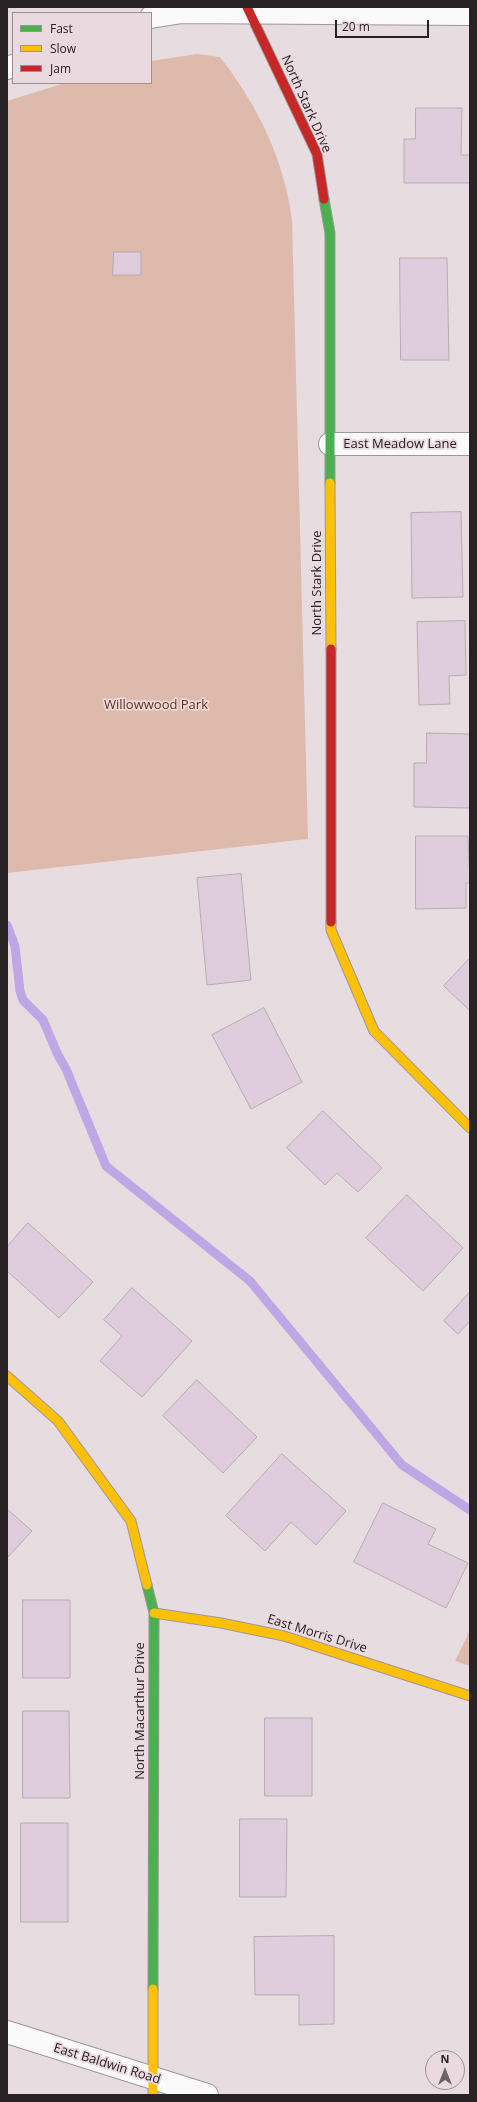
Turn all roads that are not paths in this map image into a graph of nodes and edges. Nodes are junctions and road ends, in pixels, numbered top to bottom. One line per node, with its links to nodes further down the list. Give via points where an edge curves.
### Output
1 (248, 10): 2 (street); 3 (street, via 182,12); 4 (street, North Stark Drive, via 317,154 330,233)
2 (470, 14)
3 (152, 17)
4 (330, 444): 5 (street, East Meadow Lane); 6 (street, North Stark Drive, via 331,930 374,1031)
5 (470, 444)
6 (470, 1128)
7 (7, 1376): 8 (street, North Macarthur Drive, via 58,1421 131,1521)
8 (154, 1613): 9 (street, East Morris Drive, via 284,1636); 11 (street, North Macarthur Drive)
9 (470, 1696)
10 (7, 2032): 11 (street, East Baldwin Road)
11 (153, 2086): 12 (street, East Baldwin Road)
12 (207, 2095)

